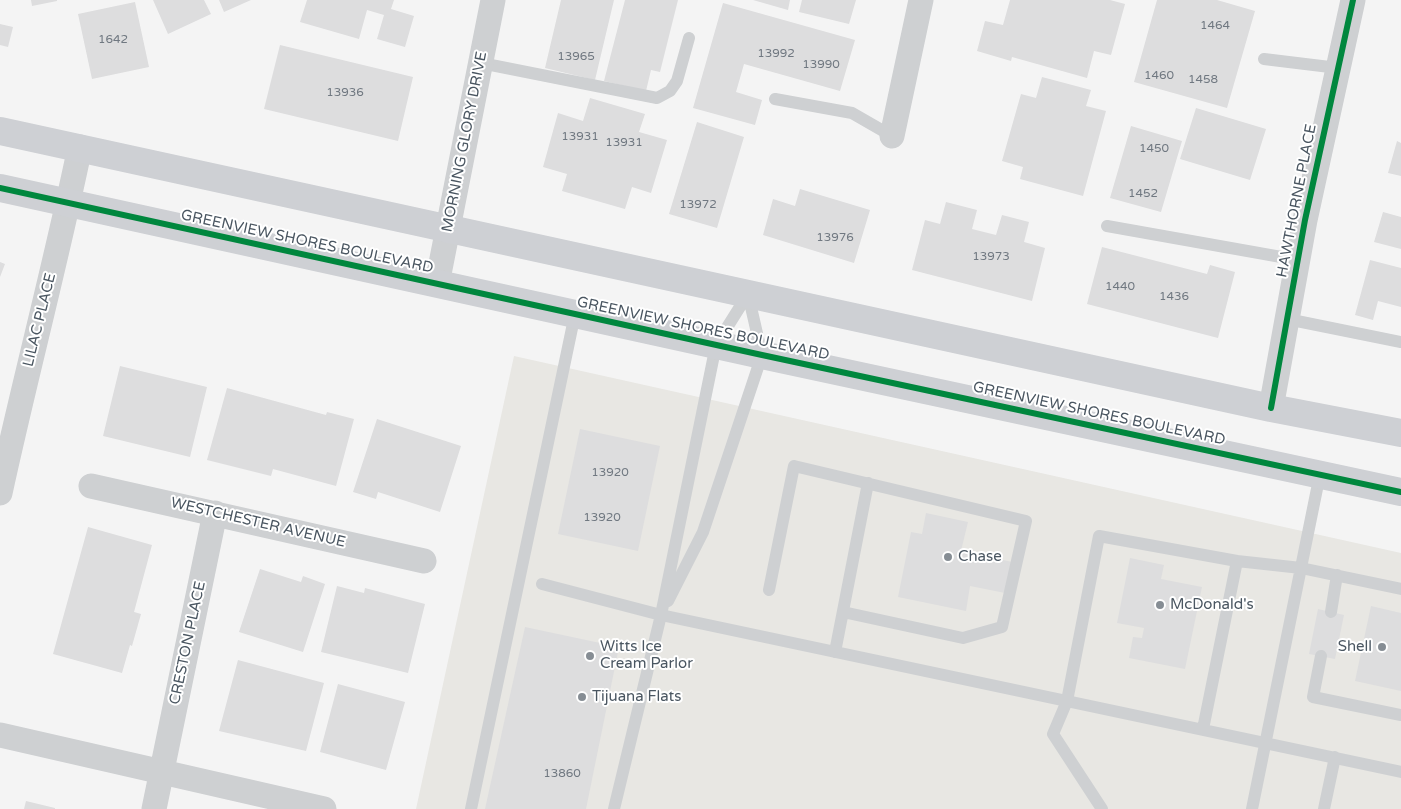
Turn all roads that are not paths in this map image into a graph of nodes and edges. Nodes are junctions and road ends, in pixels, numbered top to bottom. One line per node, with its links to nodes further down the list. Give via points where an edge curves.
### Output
1 (493, 0): 6 (street, MORNING GLORY DRIVE)
2 (921, 0): 10 (street)
3 (1353, 0): 7 (street, HAWTHORNE PLACE)
4 (689, 38): 6 (lane, via 677,81 670,91 657,98)
5 (1264, 59): 7 (lane)
6 (481, 62): 15 (street, MORNING GLORY DRIVE)
7 (1338, 68): 16 (street, HAWTHORNE PLACE)
8 (775, 99): 10 (lane, via 852,113)
9 (0, 131): 11 (street)
10 (892, 136)
11 (80, 147): 13 (street, LILAC PLACE); 15 (street)
12 (0, 188): 13 (street, GREENVIEW SHORES BOULEVARD)
13 (68, 203): 17 (street, GREENVIEW SHORES BOULEVARD); 24 (street, LILAC PLACE)
14 (1107, 226): 16 (lane)
15 (448, 228): 17 (street, MORNING GLORY DRIVE); 18 (street)
16 (1298, 260): 20 (street, HAWTHORNE PLACE)
17 (437, 284): 19 (street, GREENVIEW SHORES BOULEVARD)
18 (748, 294): 22 (lane); 23 (lane); 25 (street)
19 (575, 314): 22 (street, GREENVIEW SHORES BOULEVARD); 55 (lane)
20 (1287, 319): 21 (lane); 25 (street, HAWTHORNE PLACE)
21 (1401, 342)
22 (716, 345): 23 (street, GREENVIEW SHORES BOULEVARD); 42 (lane)
23 (762, 355): 27 (street, GREENVIEW SHORES BOULEVARD); 42 (lane, via 703,532)
24 (10, 401): 31 (street, LILAC PLACE)
25 (1271, 408): 26 (street)
26 (1401, 434)
27 (1320, 474): 30 (street, GREENVIEW SHORES BOULEVARD); 35 (lane)
28 (868, 483): 39 (lane, via 794,466); 40 (lane); 40 (lane, via 1026,521 1002,627 963,638)
29 (91, 486): 32 (street, WESTCHESTER AVENUE)
30 (1401, 492)
31 (0, 493)
32 (215, 513): 33 (street, WESTCHESTER AVENUE); 52 (street, CRESTON PLACE)
33 (424, 561)
34 (1237, 561): 35 (lane); 45 (lane, via 1099,536); 47 (lane)
35 (1301, 568): 36 (lane); 49 (lane)
36 (1337, 575): 38 (lane); 41 (lane)
37 (542, 584): 42 (lane)
38 (1401, 589)
39 (769, 590)
40 (843, 612): 43 (lane)
41 (1331, 612)
42 (661, 615): 43 (lane); 56 (lane)
43 (836, 652): 45 (lane)
44 (1321, 656): 46 (lane, via 1313,697)
45 (1067, 701): 47 (lane); 57 (lane, via 1053,734)
46 (1401, 715)
47 (1203, 730): 49 (lane)
48 (0, 735): 52 (street)
49 (1266, 743): 50 (lane); 58 (lane)
50 (1335, 758): 51 (lane); 59 (lane)
51 (1401, 772)
52 (161, 773): 53 (street, CRESTON PLACE); 54 (street)
53 (154, 809)
54 (324, 809)
55 (471, 809)
56 (614, 809)
57 (1102, 809)
58 (1252, 809)
59 (1324, 809)

